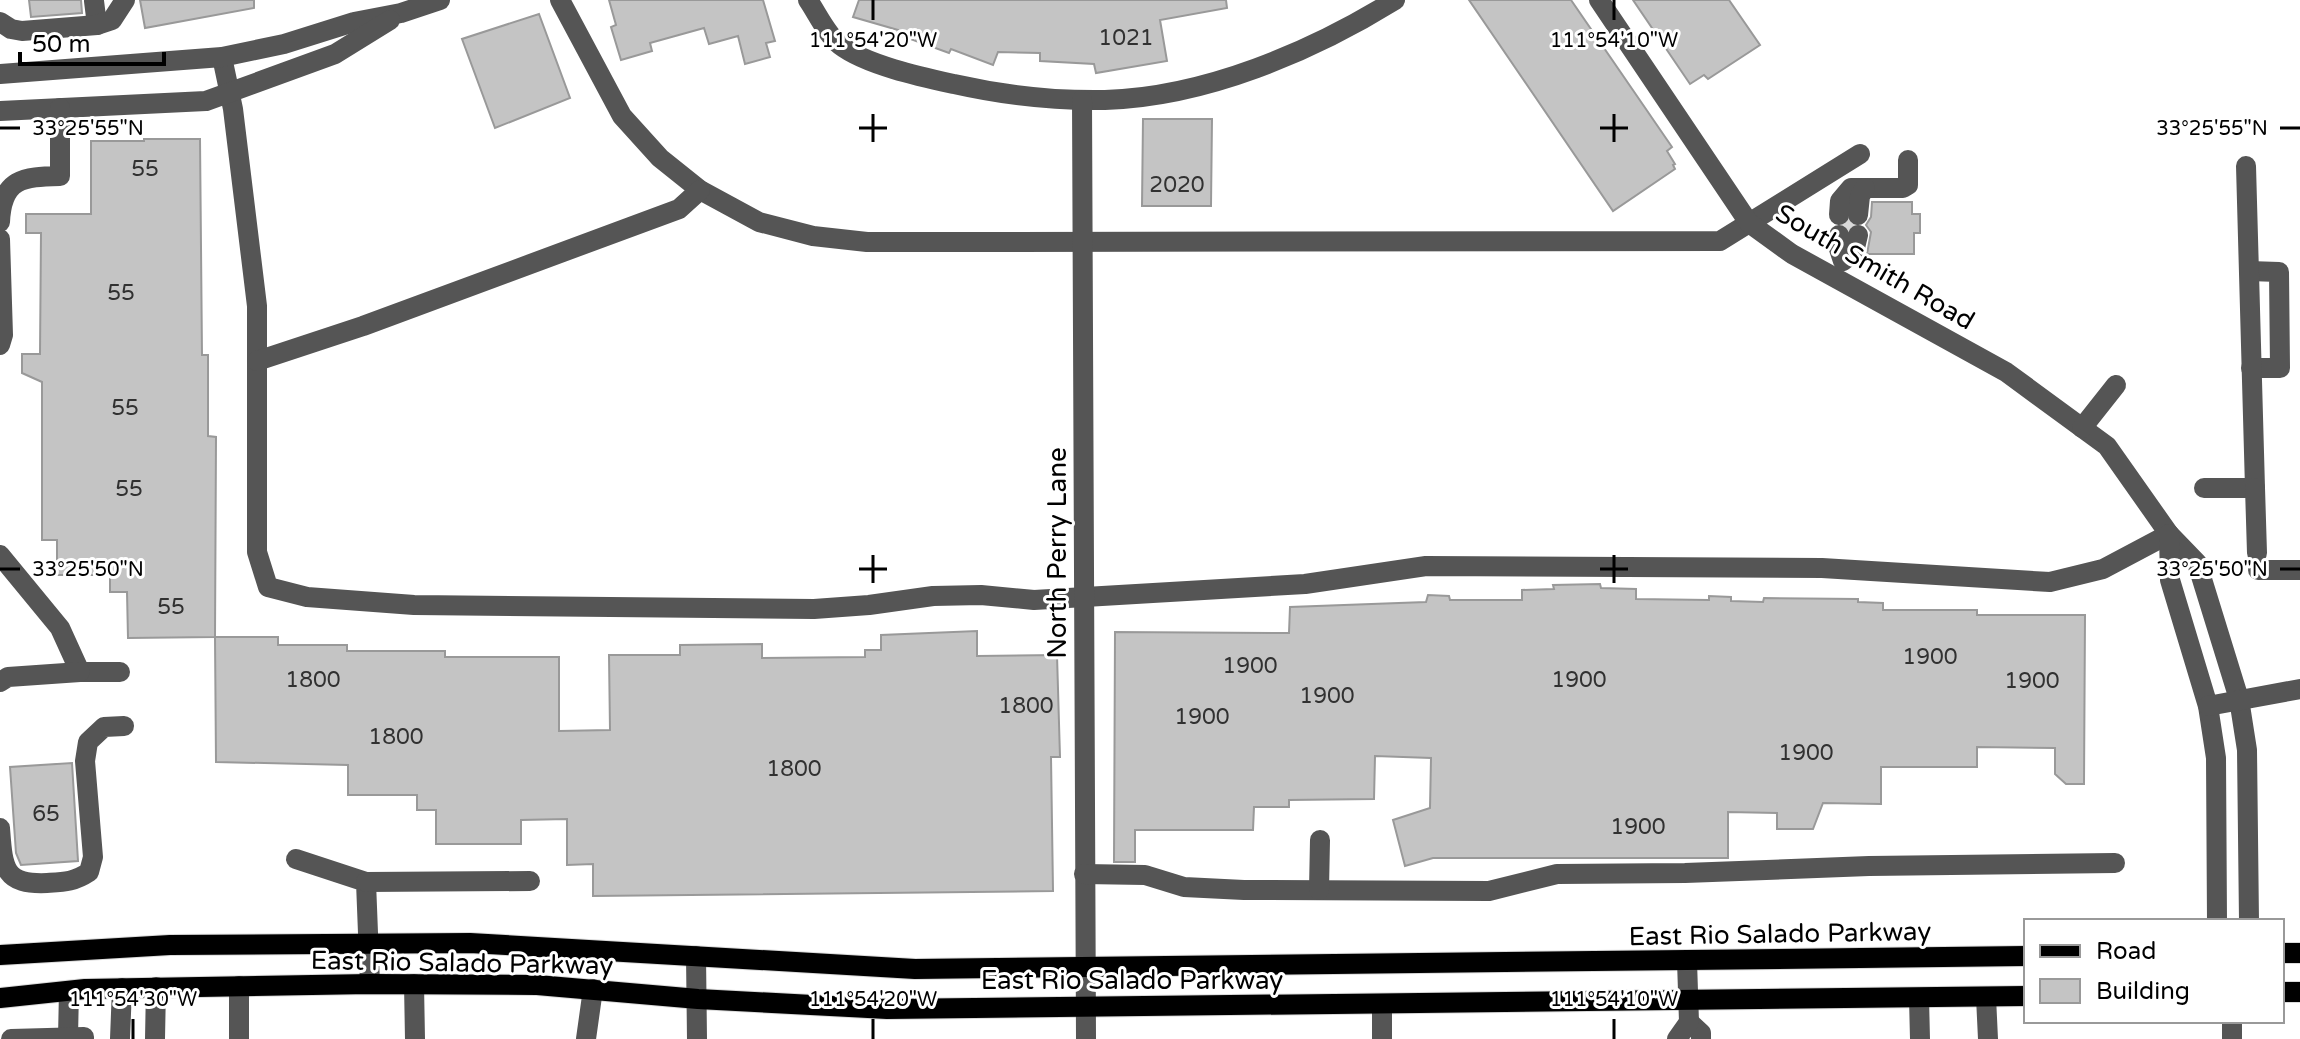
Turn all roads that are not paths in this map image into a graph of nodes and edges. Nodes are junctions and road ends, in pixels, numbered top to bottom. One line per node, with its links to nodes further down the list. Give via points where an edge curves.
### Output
1 (440, 0): 8 (street)
2 (560, 0): 19 (street, via 622,116 660,158)
3 (808, 0): 13 (street, via 839,44 891,68 973,88)
4 (1395, 0): 13 (street, via 1340,34 1249,72 1165,93)
5 (1599, 0): 21 (street, South Smith Road)
6 (94, 1): 7 (street)
7 (110, 11): 9 (street, via 22,31)
8 (401, 13): 10 (street); 12 (street, via 335,54)
9 (0, 22)
10 (222, 57): 11 (street); 12 (street)
11 (0, 74)
12 (231, 92): 14 (street, via 206,101); 27 (street, via 257,306)
13 (1082, 100): 23 (street, North Perry Lane)
14 (60, 108): 15 (street); 20 (street, via 60,176 27,177 8,190)
15 (0, 111)
16 (1860, 154): 21 (street)
17 (1908, 160): 24 (street, via 1908,185 1903,188 1861,188)
18 (2246, 166): 25 (street)
19 (700, 190): 23 (street, via 759,222 813,236 881,242); 27 (street, via 679,209)
20 (0, 222)
21 (1749, 223): 23 (street, via 1720,241); 24 (street, South Smith Road, via 1792,254)
22 (0, 239): 26 (street)
23 (1082, 240): 36 (street, North Perry Lane)
24 (1839, 269): 30 (street, South Smith Road, via 2006,372)
25 (2249, 271): 28 (street); 28 (street, via 2279,272 2280,368)
26 (0, 345)
27 (257, 361): 36 (street, via 257,552 268,587 320,598 526,608 814,609 943,595 1034,600)
28 (2251, 368): 32 (street)
29 (2116, 385): 30 (street)
30 (2082, 428): 33 (street, South Smith Road, via 2107,446)
31 (2204, 488): 32 (street)
32 (2255, 488): 35 (street, via 2258,562)
33 (2169, 534): 36 (street, via 2103,569 2050,582 1822,568 1426,566 1305,584); 41 (street, South Smith Road, via 2197,563); 42 (street, via 2170,580)
34 (0, 555): 37 (street, via 60,628)
35 (2300, 570)
36 (1082, 596): 48 (street, North Perry Lane)
37 (80, 672): 38 (street); 39 (street)
38 (120, 672)
39 (0, 682)
40 (2300, 689): 41 (street)
41 (2239, 699): 42 (street); 53 (street, South Smith Road, via 2247,750)
42 (2208, 706): 52 (street, via 2216,758)
43 (124, 726): 44 (street, via 104,727 88,742 93,857 89,872 74,882 17,881 2,859)
44 (0, 828)
45 (1320, 840): 51 (street)
46 (296, 859): 50 (street)
47 (2115, 863): 51 (street, via 1557,874 1489,891)
48 (1084, 874): 51 (street, via 1145,875 1184,887); 59 (street, North Perry Lane)
49 (530, 881): 50 (street)
50 (366, 882): 54 (street)
51 (1319, 890)
52 (2217, 919)
53 (2249, 919)
54 (368, 944): 55 (main road, East Rio Salado Parkway, via 170,945); 56 (main road, East Rio Salado Parkway, via 470,943); 60 (street)
55 (0, 955)
56 (696, 956): 59 (main road, East Rio Salado Parkway, via 915,969); 71 (street)
57 (2024, 956): 58 (main road, East Rio Salado Parkway)
58 (1687, 961): 59 (main road, East Rio Salado Parkway); 72 (street)
59 (1085, 969): 74 (street, North Perry Lane)
60 (370, 984): 61 (main road, East Rio Salado Parkway); 62 (main road, East Rio Salado Parkway)
61 (414, 984): 65 (main road, East Rio Salado Parkway); 81 (street)
62 (239, 986): 63 (main road, East Rio Salado Parkway); 80 (street)
63 (156, 987): 64 (main road, East Rio Salado Parkway); 79 (street)
64 (122, 988): 66 (main road, East Rio Salado Parkway); 78 (street)
65 (593, 989): 71 (main road, East Rio Salado Parkway); 82 (street)
66 (69, 991): 69 (main road, East Rio Salado Parkway); 76 (street)
67 (2024, 996): 68 (main road, East Rio Salado Parkway)
68 (1986, 997): 70 (main road, East Rio Salado Parkway); 87 (street)
69 (0, 998)
70 (1919, 998): 72 (main road, East Rio Salado Parkway); 86 (street)
71 (698, 999): 74 (main road, East Rio Salado Parkway, via 887,1009); 83 (street)
72 (1688, 1001): 73 (main road, East Rio Salado Parkway); 75 (street)
73 (1382, 1005): 74 (main road, East Rio Salado Parkway); 85 (street)
74 (1085, 1006): 84 (street, North Perry Lane)
75 (1689, 1033)
76 (76, 1038): 77 (street)
77 (11, 1039)
78 (120, 1039)
79 (155, 1039)
80 (239, 1039)
81 (415, 1039)
82 (586, 1039)
83 (697, 1039)
84 (1086, 1039)
85 (1382, 1039)
86 (1920, 1039)
87 (1988, 1039)

